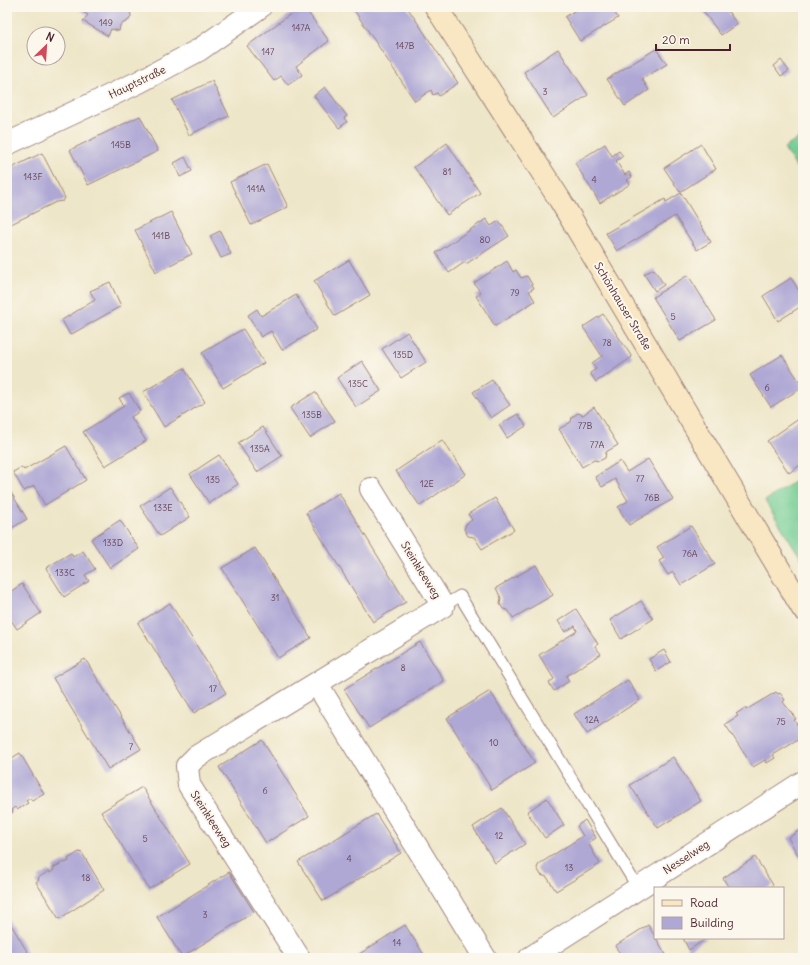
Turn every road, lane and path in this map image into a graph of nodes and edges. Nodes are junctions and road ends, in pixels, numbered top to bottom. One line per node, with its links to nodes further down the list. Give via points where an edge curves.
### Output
1 (260, 7): 3 (street, Hauptstraße, via 200,50 139,82)
2 (436, 7): 6 (street, Schönhauser Straße, via 560,200)
3 (7, 144)
4 (371, 489): 5 (street, Steinkleeweg)
5 (443, 606): 7 (street, Steinkleeweg); 9 (lane, via 460,596)
6 (803, 609)
7 (317, 684): 10 (street, Steinkleeweg, via 196,757 187,766 189,784); 11 (street)
8 (803, 782): 9 (street, Nesselweg)
9 (638, 888): 12 (street, Nesselweg)
10 (299, 958)
11 (485, 958)
12 (530, 958)

